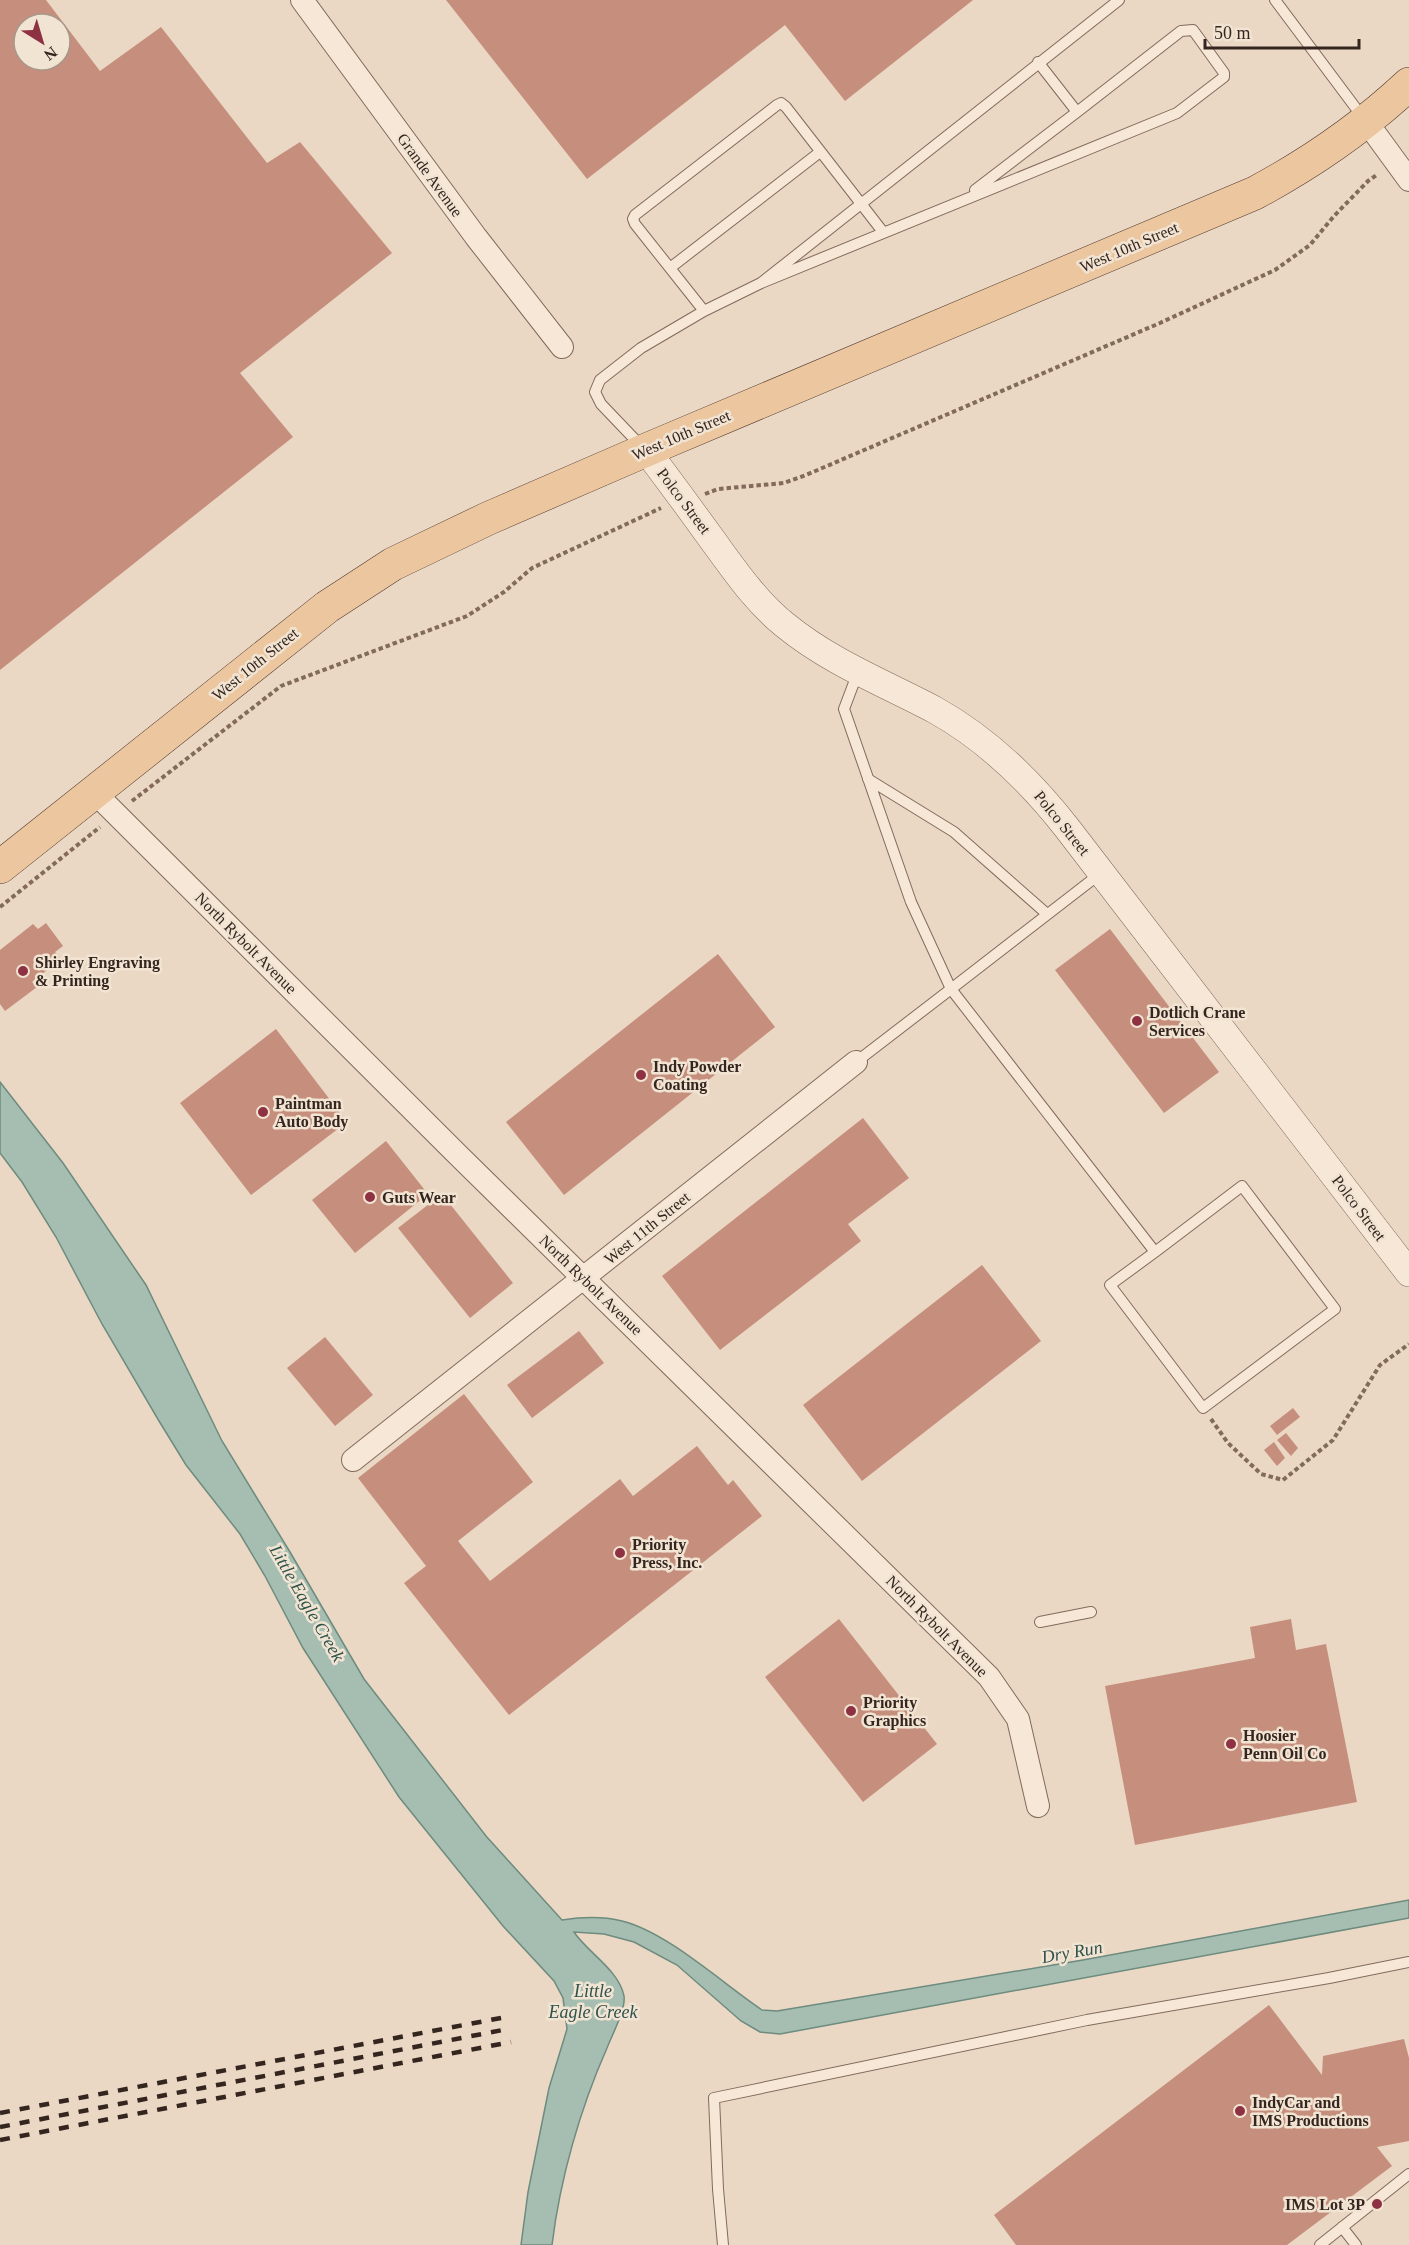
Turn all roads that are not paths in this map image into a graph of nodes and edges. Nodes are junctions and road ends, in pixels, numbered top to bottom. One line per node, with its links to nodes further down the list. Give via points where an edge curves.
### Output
1 (302, 0): 16 (street, Grande Avenue)
2 (1119, 0): 4 (lane)
3 (1275, 0): 7 (lane)
4 (1038, 62): 6 (lane); 11 (lane)
5 (1409, 84): 7 (main road, West 10th Street)
6 (1077, 112): 10 (lane); 10 (lane, via 1187,29 1193,30 1224,73 1224,77 1178,113)
7 (1366, 121): 9 (street); 17 (main road, West 10th Street, via 1288,175 1220,209)
8 (820, 152): 11 (lane); 13 (lane); 13 (lane, via 786,107 777,105 635,215 635,224)
9 (1409, 180)
10 (963, 199): 12 (lane)
11 (860, 204): 12 (lane); 14 (lane)
12 (883, 232): 14 (lane)
13 (670, 268): 15 (lane)
14 (760, 283): 15 (lane)
15 (704, 311): 17 (lane, via 641,348 600,380 595,392 602,405)
16 (562, 347)
17 (646, 450): 18 (street, Polco Street, via 746,585 771,612 816,647); 20 (main road, West 10th Street, via 393,564 327,607)
18 (858, 672): 19 (lane, via 844,709); 22 (street, Polco Street, via 936,711 1007,763 1055,812)
19 (868, 779): 23 (lane, via 954,832); 24 (lane, via 911,902)
20 (94, 793): 21 (main road, West 10th Street); 28 (street, North Rybolt Avenue)
21 (0, 867)
22 (1101, 872): 23 (lane); 27 (street, Polco Street)
23 (1047, 914): 24 (lane)
24 (951, 989): 25 (lane); 26 (lane)
25 (856, 1062): 28 (street, West 11th Street)
26 (1155, 1252): 26 (lane, via 1242,1186 1335,1309 1203,1408 1110,1285)
27 (1409, 1273)
28 (584, 1278): 29 (street, West 11th Street); 32 (street, North Rybolt Avenue, via 989,1677 1017,1719)
29 (353, 1460)
30 (1091, 1612): 31 (lane)
31 (1040, 1622)
32 (1038, 1806)
33 (1409, 1962): 36 (lane, via 1087,2020 714,2098)
34 (1409, 2174): 35 (lane)
35 (1342, 2227): 37 (lane); 38 (lane)
36 (723, 2245)
37 (1320, 2245)
38 (1356, 2245)

